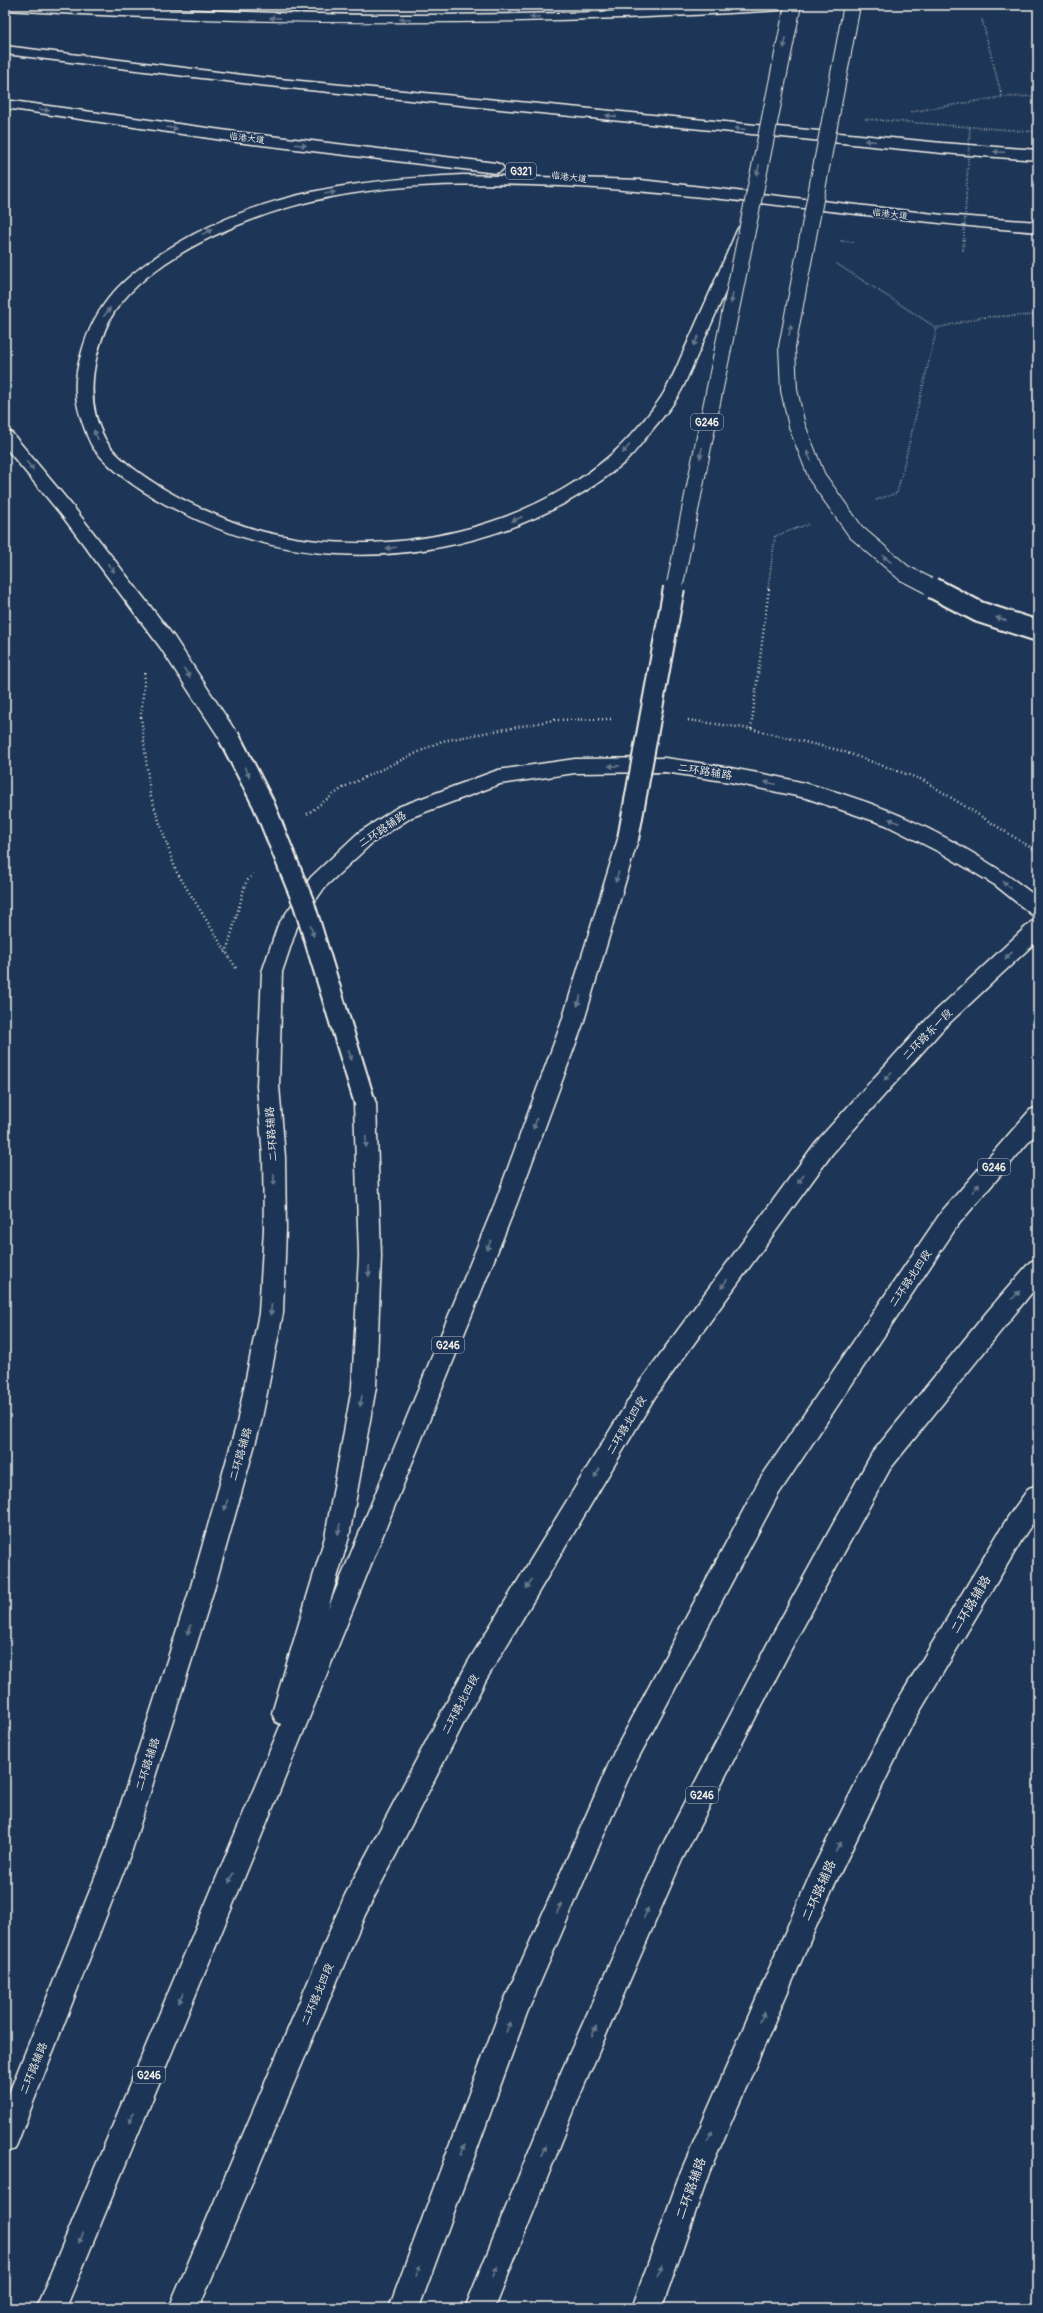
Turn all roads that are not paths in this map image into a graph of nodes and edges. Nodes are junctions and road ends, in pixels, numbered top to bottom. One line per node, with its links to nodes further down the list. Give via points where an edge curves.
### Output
1 (793, 5): 11 (main road, G246, one-way to 11, bridge)
2 (797, 5): 4 (main road, one-way to 4, via 674,13 357,20 124,14)
3 (852, 5): 14 (main road, one-way to 3, bridge, via 979,612 904,573 856,532 817,476 797,426 789,390 787,347)
4 (5, 6)
5 (5, 50): 7 (main road, one-way to 5, via 900,144 259,81)
6 (5, 104): 8 (main road, 临港大道 / G321, one-way to 8, via 236,137)
7 (1038, 155)
8 (656, 187): 9 (main road, 临港大道 / G321); 11 (main road, one-way to 8, via 669,398 618,459 566,495 514,521 455,538 380,550 321,548 253,534 195,515 146,486 120,464 96,438 83,399 88,358 98,322 131,281 180,245 248,213 329,193 411,181 517,179)
9 (943, 220): 10 (main road, 临港大道 / G321); 12 (main road)
10 (1038, 227)
11 (746, 229): 23 (main road, G246, one-way to 23, bridge, via 655,687 628,839 572,1024 506,1203)
12 (1038, 233)
13 (5, 436): 23 (main road, one-way to 23, bridge, via 69,513 149,618 229,737 263,803 304,904 364,1103 370,1256 364,1387 337,1537)
14 (1038, 631)
15 (1038, 909): 24 (main road, 二环路辅路, one-way to 24, via 1002,880 894,820 808,791 665,765 575,766 498,777 405,812 364,838 318,882 288,925 272,972 268,1086 274,1157 273,1275 271,1313 249,1423 203,1586 119,1850)
16 (1038, 928): 18 (main road, 二环路东一段, one-way to 18, via 936,1023)
17 (1038, 1116): 27 (main road, 二环路北四段 / G246, one-way to 17, via 514,2010 623,1761 769,1487 950,1218)
18 (824, 1148): 26 (main road, 二环路北四段, one-way to 26, via 647,1390 477,1670 355,1905)
19 (1038, 1270): 28 (main road, G246, one-way to 19, via 572,2080 673,1851 781,1643 881,1462 994,1320)
20 (1038, 1496): 22 (main road, 二环路辅路)
21 (1038, 1502): 22 (main road)
22 (1017, 1525): 29 (main road, 二环路辅路, one-way to 22, via 695,2171 823,1878 904,1714)
23 (246, 1842): 25 (main road, G246, one-way to 25)
24 (5, 2139)
25 (51, 2308)
26 (184, 2308)
27 (404, 2308)
28 (480, 2308)
29 (647, 2308)

